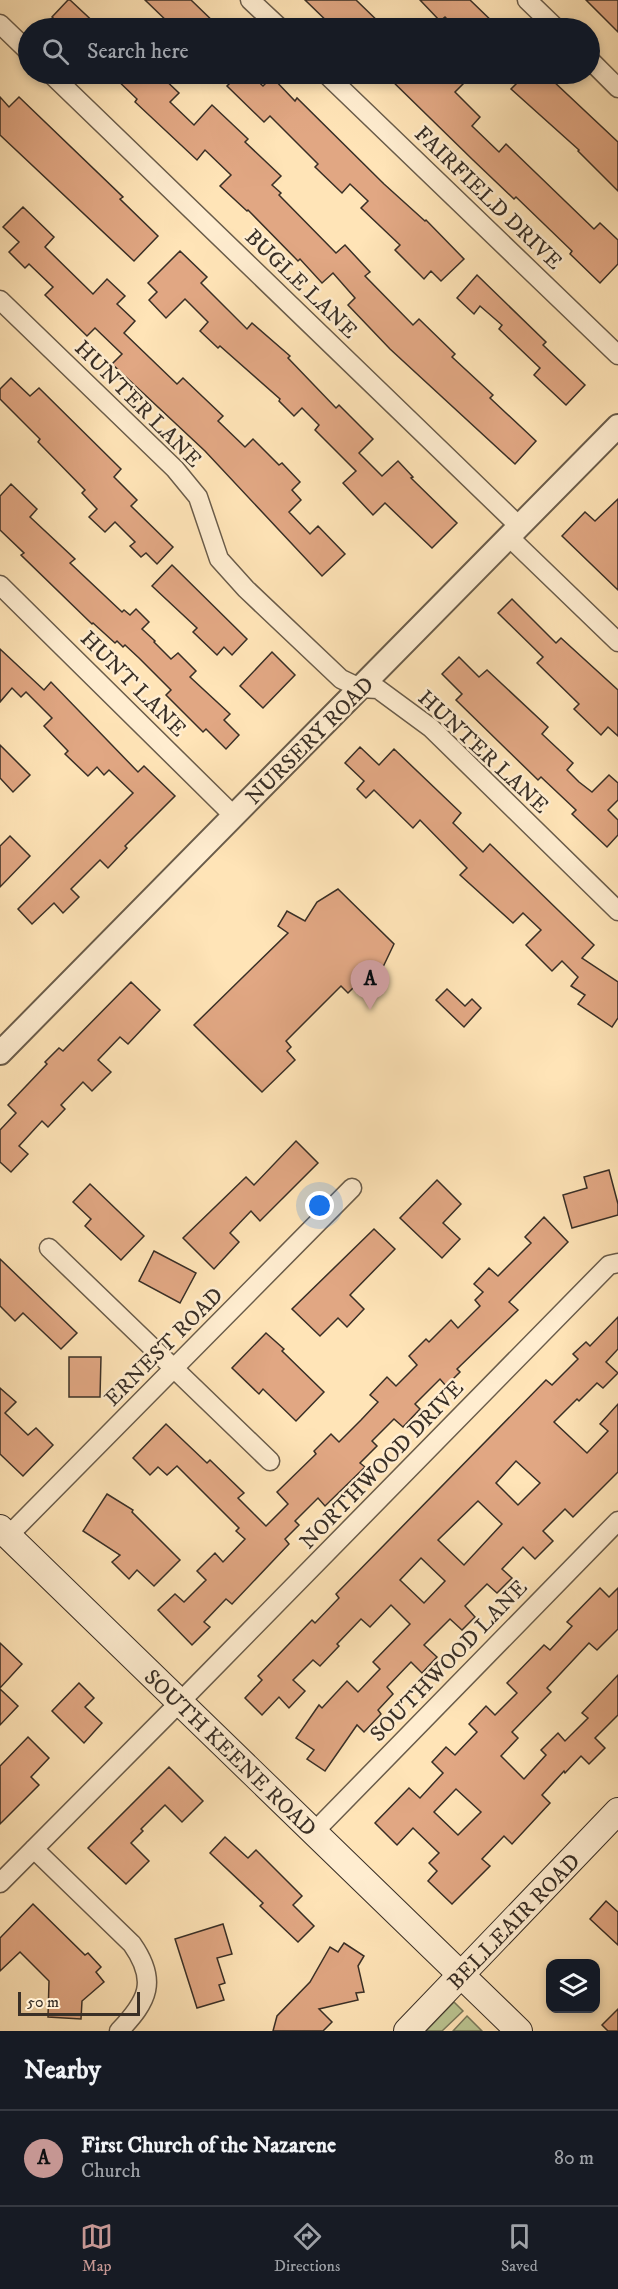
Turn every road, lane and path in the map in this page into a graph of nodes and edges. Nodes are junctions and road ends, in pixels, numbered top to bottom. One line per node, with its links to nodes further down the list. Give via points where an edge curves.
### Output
1 (250, 0): 3 (street)
2 (527, 0): 4 (street)
3 (269, 18)
4 (546, 18)
5 (0, 24): 6 (street)
6 (18, 41)
7 (600, 70): 10 (street)
8 (61, 84): 14 (street, BUGLE LANE)
9 (336, 84): 12 (street, FAIRFIELD DRIVE)
10 (618, 88)
11 (0, 300): 17 (street, HUNTER LANE, via 175,469 198,497 219,559 246,589 341,679)
12 (618, 355)
13 (618, 426): 14 (street, NURSERY ROAD)
14 (514, 532): 16 (street, BUGLE LANE); 17 (street, NURSERY ROAD)
15 (0, 585): 18 (street, HUNT LANE)
16 (618, 642)
17 (360, 688): 18 (street, NURSERY ROAD); 19 (street, HUNTER LANE, via 378,690 431,728)
18 (234, 816): 20 (street, NURSERY ROAD)
19 (618, 910)
20 (0, 1053)
21 (351, 1188): 24 (street, ERNEST ROAD)
22 (49, 1248): 24 (street)
23 (618, 1263): 28 (street, NORTHWOOD DRIVE, via 609,1265)
24 (175, 1368): 25 (street); 27 (street, ERNEST ROAD)
25 (270, 1461)
26 (618, 1521): 30 (street, SOUTHWOOD LANE)
27 (4, 1532): 28 (main road, SOUTH KEENE ROAD)
28 (180, 1702): 30 (main road, SOUTH KEENE ROAD); 31 (street, NORTHWOOD DRIVE)
29 (616, 1817): 33 (main road, BELLEAIR ROAD)
30 (313, 1833): 33 (main road, SOUTH KEENE ROAD)
31 (34, 1849): 32 (street, NORTHWOOD DRIVE); 34 (street, via 132,1944 142,1959 148,1976 146,1998)
32 (0, 1883)
33 (461, 1976): 35 (main road, BELLEAIR ROAD); 36 (main road, SOUTH KEENE ROAD)
34 (119, 2031)
35 (407, 2031)
36 (519, 2031)

